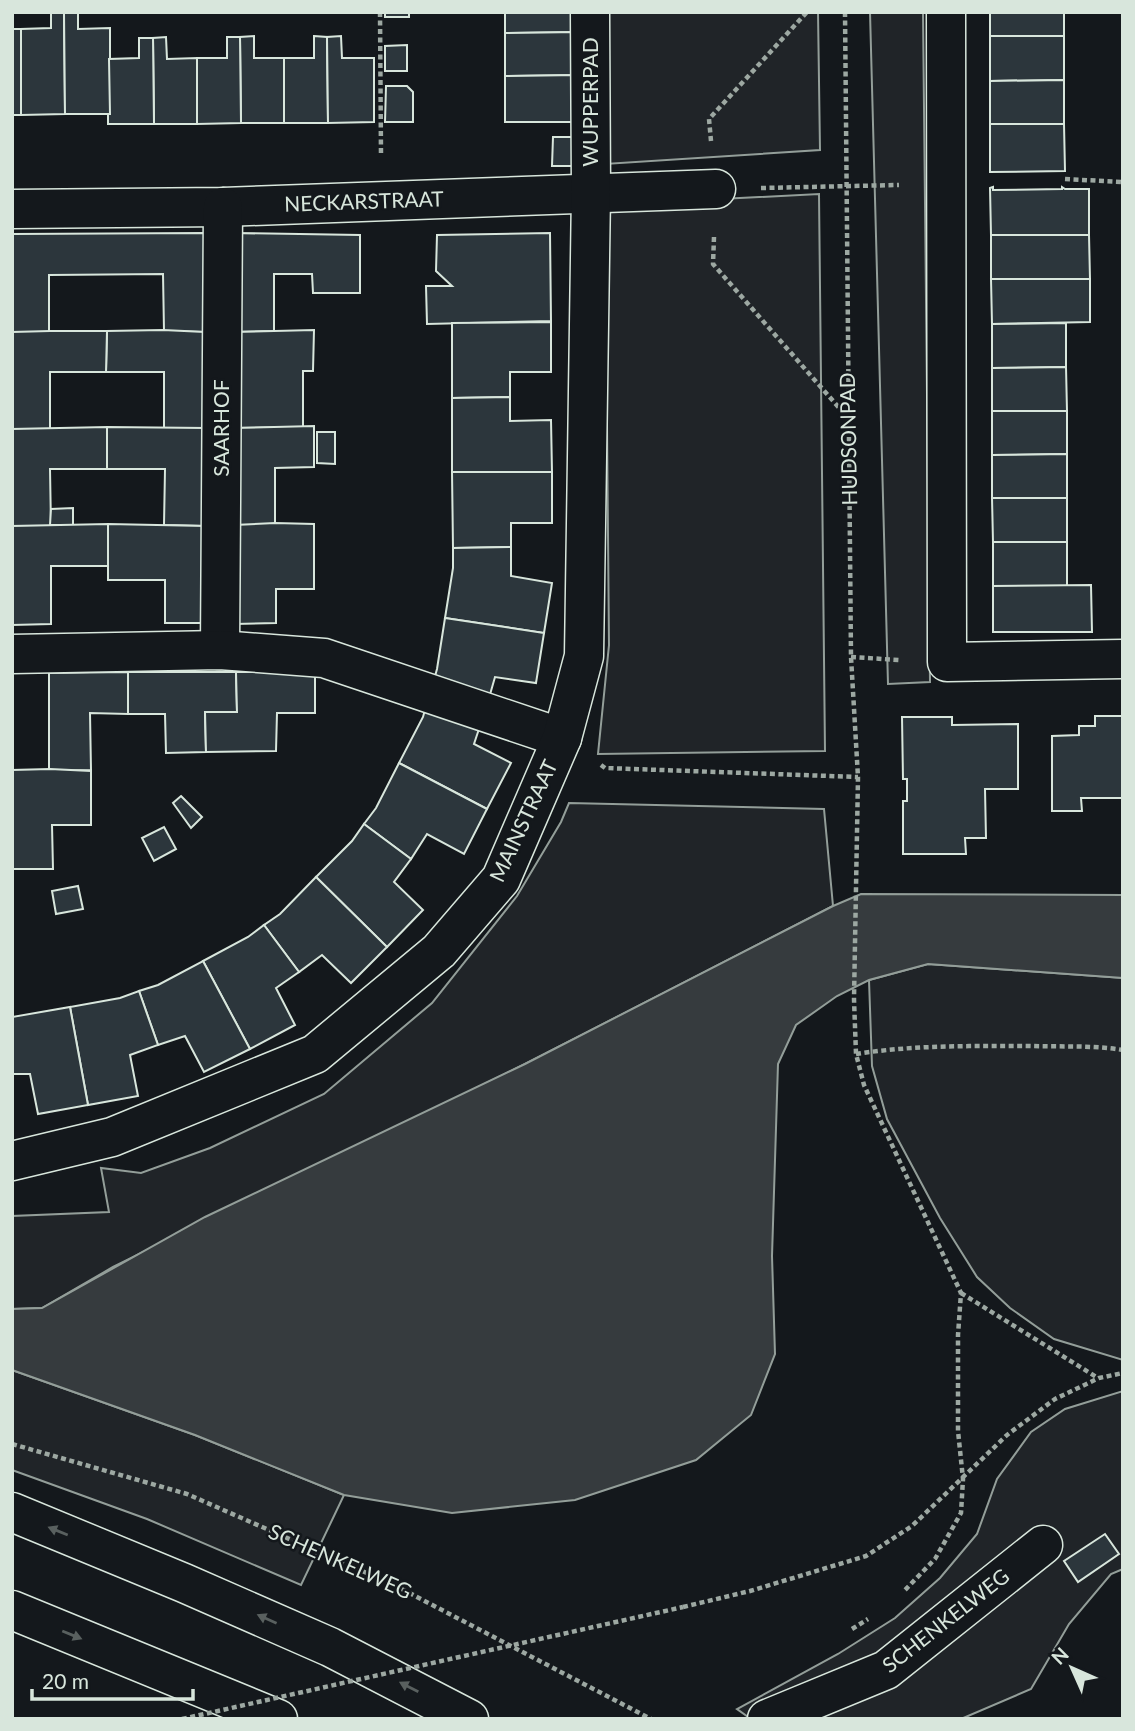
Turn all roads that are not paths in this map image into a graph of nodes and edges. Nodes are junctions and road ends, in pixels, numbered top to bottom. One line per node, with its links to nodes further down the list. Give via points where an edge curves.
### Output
1 (590, 12): 4 (street, WUPPERPAD)
2 (946, 12): 9 (street, via 947,662)
3 (716, 189): 4 (street, NECKARSTRAAT)
4 (591, 192): 5 (street, NECKARSTRAAT); 10 (street, MAINSTRAAT, via 584,656)
5 (223, 207): 6 (street, NECKARSTRAAT); 7 (street, SAARHOF)
6 (12, 209)
7 (220, 650): 8 (street); 10 (street, via 324,658)
8 (12, 654)
9 (1123, 659)
10 (562, 738): 11 (street, MAINSTRAAT, via 501,878 439,951 316,1054 112,1137)
11 (12, 1161)
12 (12, 1512): 16 (street, one-way to 12, via 330,1647)
13 (1043, 1545): 17 (street, SCHENKELWEG, via 886,1670)
14 (12, 1610): 15 (street, one-way to 15)
15 (278, 1719)
16 (469, 1719)
17 (767, 1719)

